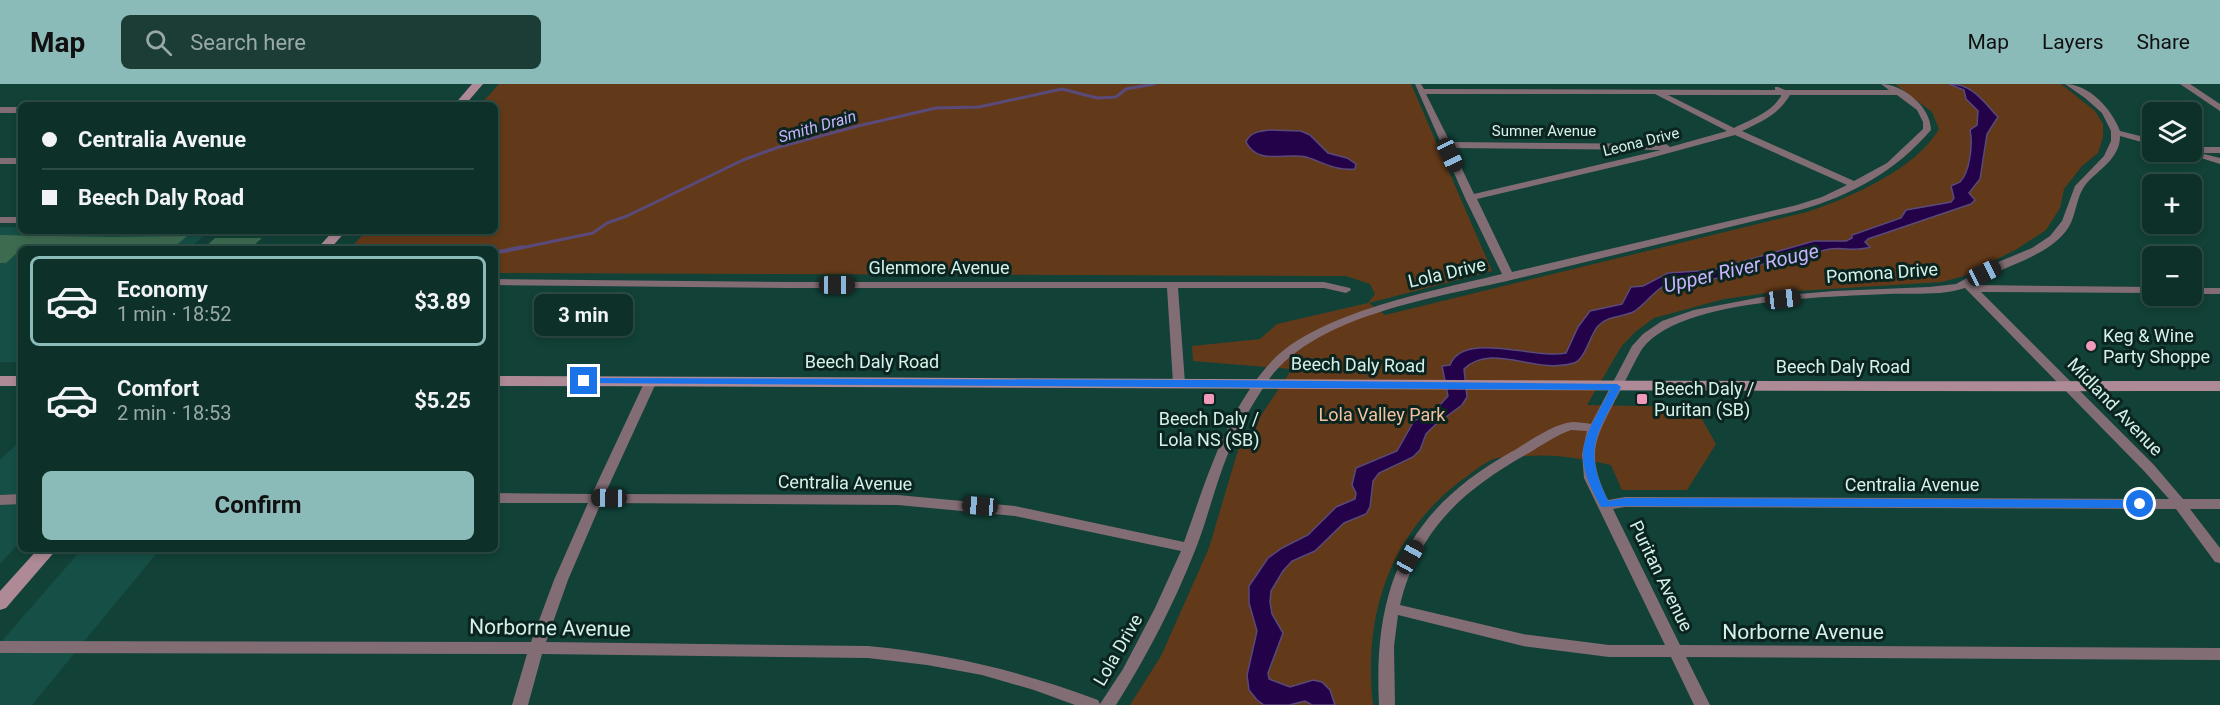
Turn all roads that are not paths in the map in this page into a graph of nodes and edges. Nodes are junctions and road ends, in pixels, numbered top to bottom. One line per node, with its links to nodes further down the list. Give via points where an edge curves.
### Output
1 (478, 84): 13 (main road)
2 (1643, 84): 8 (street)
3 (1769, 84): 9 (street)
4 (1885, 84): 10 (street, Lola Drive)
5 (2069, 84): 18 (street, via 2101,106 2113,121)
6 (2184, 84): 11 (street)
7 (1420, 87): 8 (street); 20 (street)
8 (1656, 92): 9 (street); 17 (street)
9 (1783, 92): 10 (street); 17 (street, Leona Drive, via 1786,97 1770,114)
10 (1898, 93): 28 (street, Lola Drive, via 1922,112 1927,130 1890,165)
11 (2200, 93): 12 (street); 14 (street)
12 (2220, 93)
13 (462, 102)
14 (2220, 108)
15 (0, 110): 16 (street)
16 (18, 110)
17 (1735, 132): 21 (street, Leona Drive); 28 (street)
18 (2115, 132): 19 (street); 37 (street, Pomona Drive, via 2112,152 2080,186 2061,231 2040,247 1984,273)
19 (2142, 139)
20 (1446, 145): 21 (street, Sumner Avenue); 29 (street)
21 (1679, 148): 29 (street, Leona Drive)
22 (2202, 150): 23 (street)
23 (2220, 150)
24 (2202, 156): 27 (street)
25 (0, 161): 26 (street)
26 (18, 161)
27 (2220, 161)
28 (1856, 185): 34 (street, Lola Drive, via 1800,207)
29 (1470, 198): 34 (street)
30 (0, 220): 31 (street)
31 (18, 220)
32 (336, 234): 33 (main road)
33 (326, 246)
34 (1509, 277): 47 (street, Lola Drive, via 1411,299 1343,322 1306,340 1276,363)
35 (498, 282): 36 (street, Glenmore Avenue)
36 (1172, 284): 38 (street, Glenmore Avenue, via 1324,285); 46 (street)
37 (1970, 286): 39 (street); 48 (street, Midland Avenue); 50 (street, Pomona Drive, via 1802,296 1686,317 1648,335 1636,348)
38 (1346, 290)
39 (2142, 290)
40 (2202, 291): 41 (street)
41 (2220, 291)
42 (0, 381): 43 (main road)
43 (18, 381)
44 (498, 381): 45 (main road, Beech Daly Road)
45 (651, 381): 46 (main road, Beech Daly Road); 53 (street)
46 (1179, 383): 47 (main road, Beech Daly Road)
47 (1260, 383): 50 (main road, Beech Daly Road); 59 (street, Lola Drive, via 1221,454)
48 (2070, 386): 49 (main road, Beech Daly Road); 50 (main road, Beech Daly Road); 56 (street, Midland Avenue)
49 (2220, 386)
50 (1617, 387): 51 (street, Pomona Drive)
51 (1595, 428): 58 (street, Puritan Avenue, via 1587,463); 63 (street, via 1561,429 1461,491 1417,544 1403,570)
52 (498, 498): 53 (street, Centralia Avenue)
53 (595, 498): 59 (street, Centralia Avenue, via 945,503 1015,511); 65 (street)
54 (0, 500): 55 (street)
55 (18, 500)
56 (2180, 504): 57 (street, Centralia Avenue); 58 (street, Centralia Avenue); 61 (street, Midland Avenue)
57 (2220, 504)
58 (1605, 505): 66 (street, Puritan Avenue)
59 (1189, 548): 70 (street, Lola Drive, via 1147,640)
60 (45, 552): 62 (main road)
61 (2220, 558)
62 (0, 603)
63 (1391, 608): 66 (street, Norborne Avenue, via 1559,646); 71 (street, via 1386,632)
64 (0, 647): 65 (street, Norborne Avenue)
65 (535, 648): 68 (street); 69 (street, Norborne Avenue, via 841,651 910,656 1006,673)
66 (1677, 652): 67 (street, Norborne Avenue); 72 (street, Puritan Avenue)
67 (2220, 654)
68 (520, 705)
69 (1092, 705)
70 (1107, 705)
71 (1387, 705)
72 (1702, 705)

